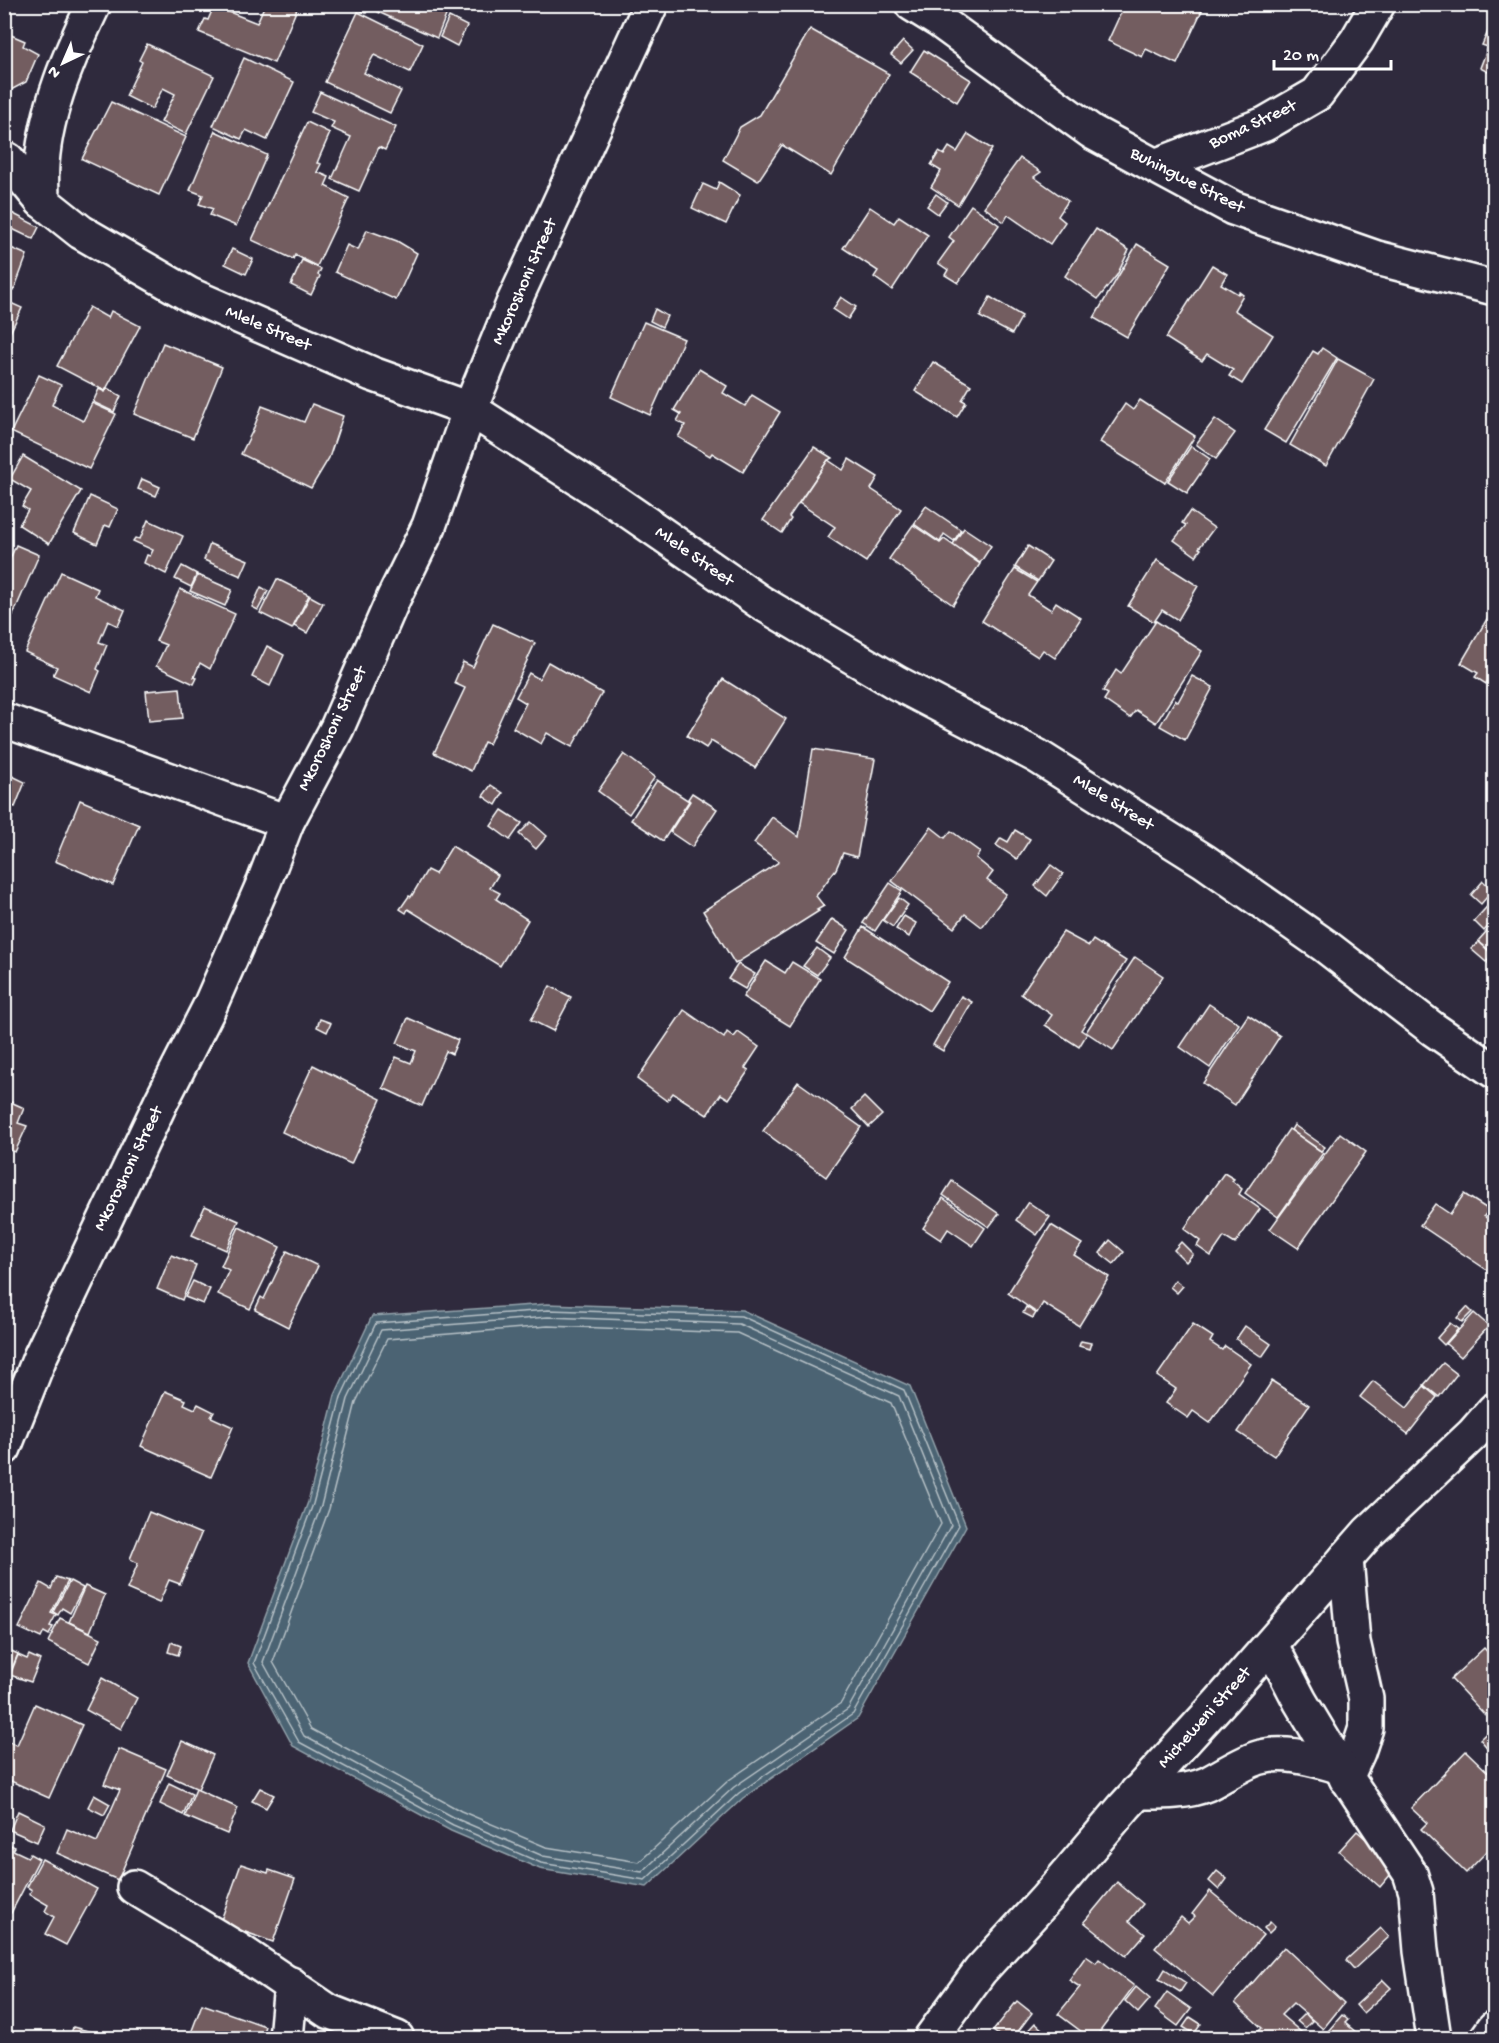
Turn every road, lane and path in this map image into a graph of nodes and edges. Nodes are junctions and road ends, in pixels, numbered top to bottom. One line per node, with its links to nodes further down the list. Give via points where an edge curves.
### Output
1 (94, 4): 7 (street, via 74,45 51,111 42,164)
2 (651, 4): 9 (street, Mkoroshoni Street, via 513,304)
3 (912, 4): 6 (street, Buhingwe Street, via 1092,132)
4 (1377, 4): 6 (street, Boma Street, via 1357,40 1317,94 1265,124)
5 (4, 158): 7 (street, Mlele Street)
6 (1155, 166): 8 (street, Buhingwe Street, via 1233,208 1377,258)
7 (42, 201): 9 (street, Mlele Street, via 81,232 190,296 372,374)
8 (1494, 288)
9 (470, 409): 11 (street, Mkoroshoni Street, via 429,526 337,728); 12 (street, Mlele Street, via 617,503 760,602 897,682 1037,756 1204,861)
10 (4, 720): 11 (street)
11 (287, 822): 14 (street, Mkoroshoni Street, via 209,1008 45,1346)
12 (1494, 1071)
13 (1494, 1410): 15 (street, Micheweni Street)
14 (4, 1448)
15 (1346, 1558): 16 (street, Micheweni Street); 17 (street, via 1353,1642 1366,1699 1366,1728 1359,1752)
16 (1271, 1645): 17 (street); 18 (street, Micheweni Street)
17 (1342, 1772): 18 (street, via 1308,1758 1261,1757 1203,1785 1168,1792); 25 (street, via 1410,1873 1416,1892)
18 (1137, 1792): 24 (street, Micheweni Street, via 981,1971)
19 (134, 1887): 20 (street)
20 (291, 1984): 22 (street); 23 (street, via 328,2011)
21 (1494, 2028): 26 (street)
22 (285, 2038)
23 (397, 2038)
24 (931, 2038)
25 (1434, 2038)
26 (1487, 2038)

